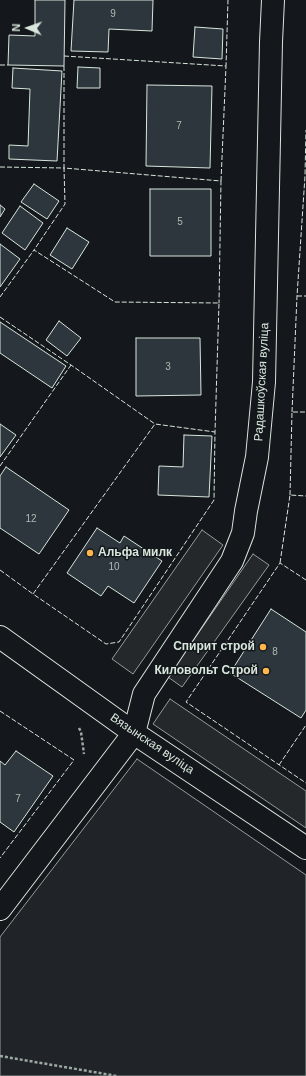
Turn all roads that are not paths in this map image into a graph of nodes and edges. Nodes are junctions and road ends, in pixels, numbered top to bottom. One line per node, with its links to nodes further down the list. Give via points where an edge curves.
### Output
1 (273, 0): 3 (street, Радашкоўская вуліца, via 264,382 257,457 243,533 232,561 144,694)
2 (0, 637): 3 (street, Вязынская вуліца)
3 (134, 733): 4 (street, Вязынская вуліца); 5 (street)
4 (306, 848)
5 (0, 910)

